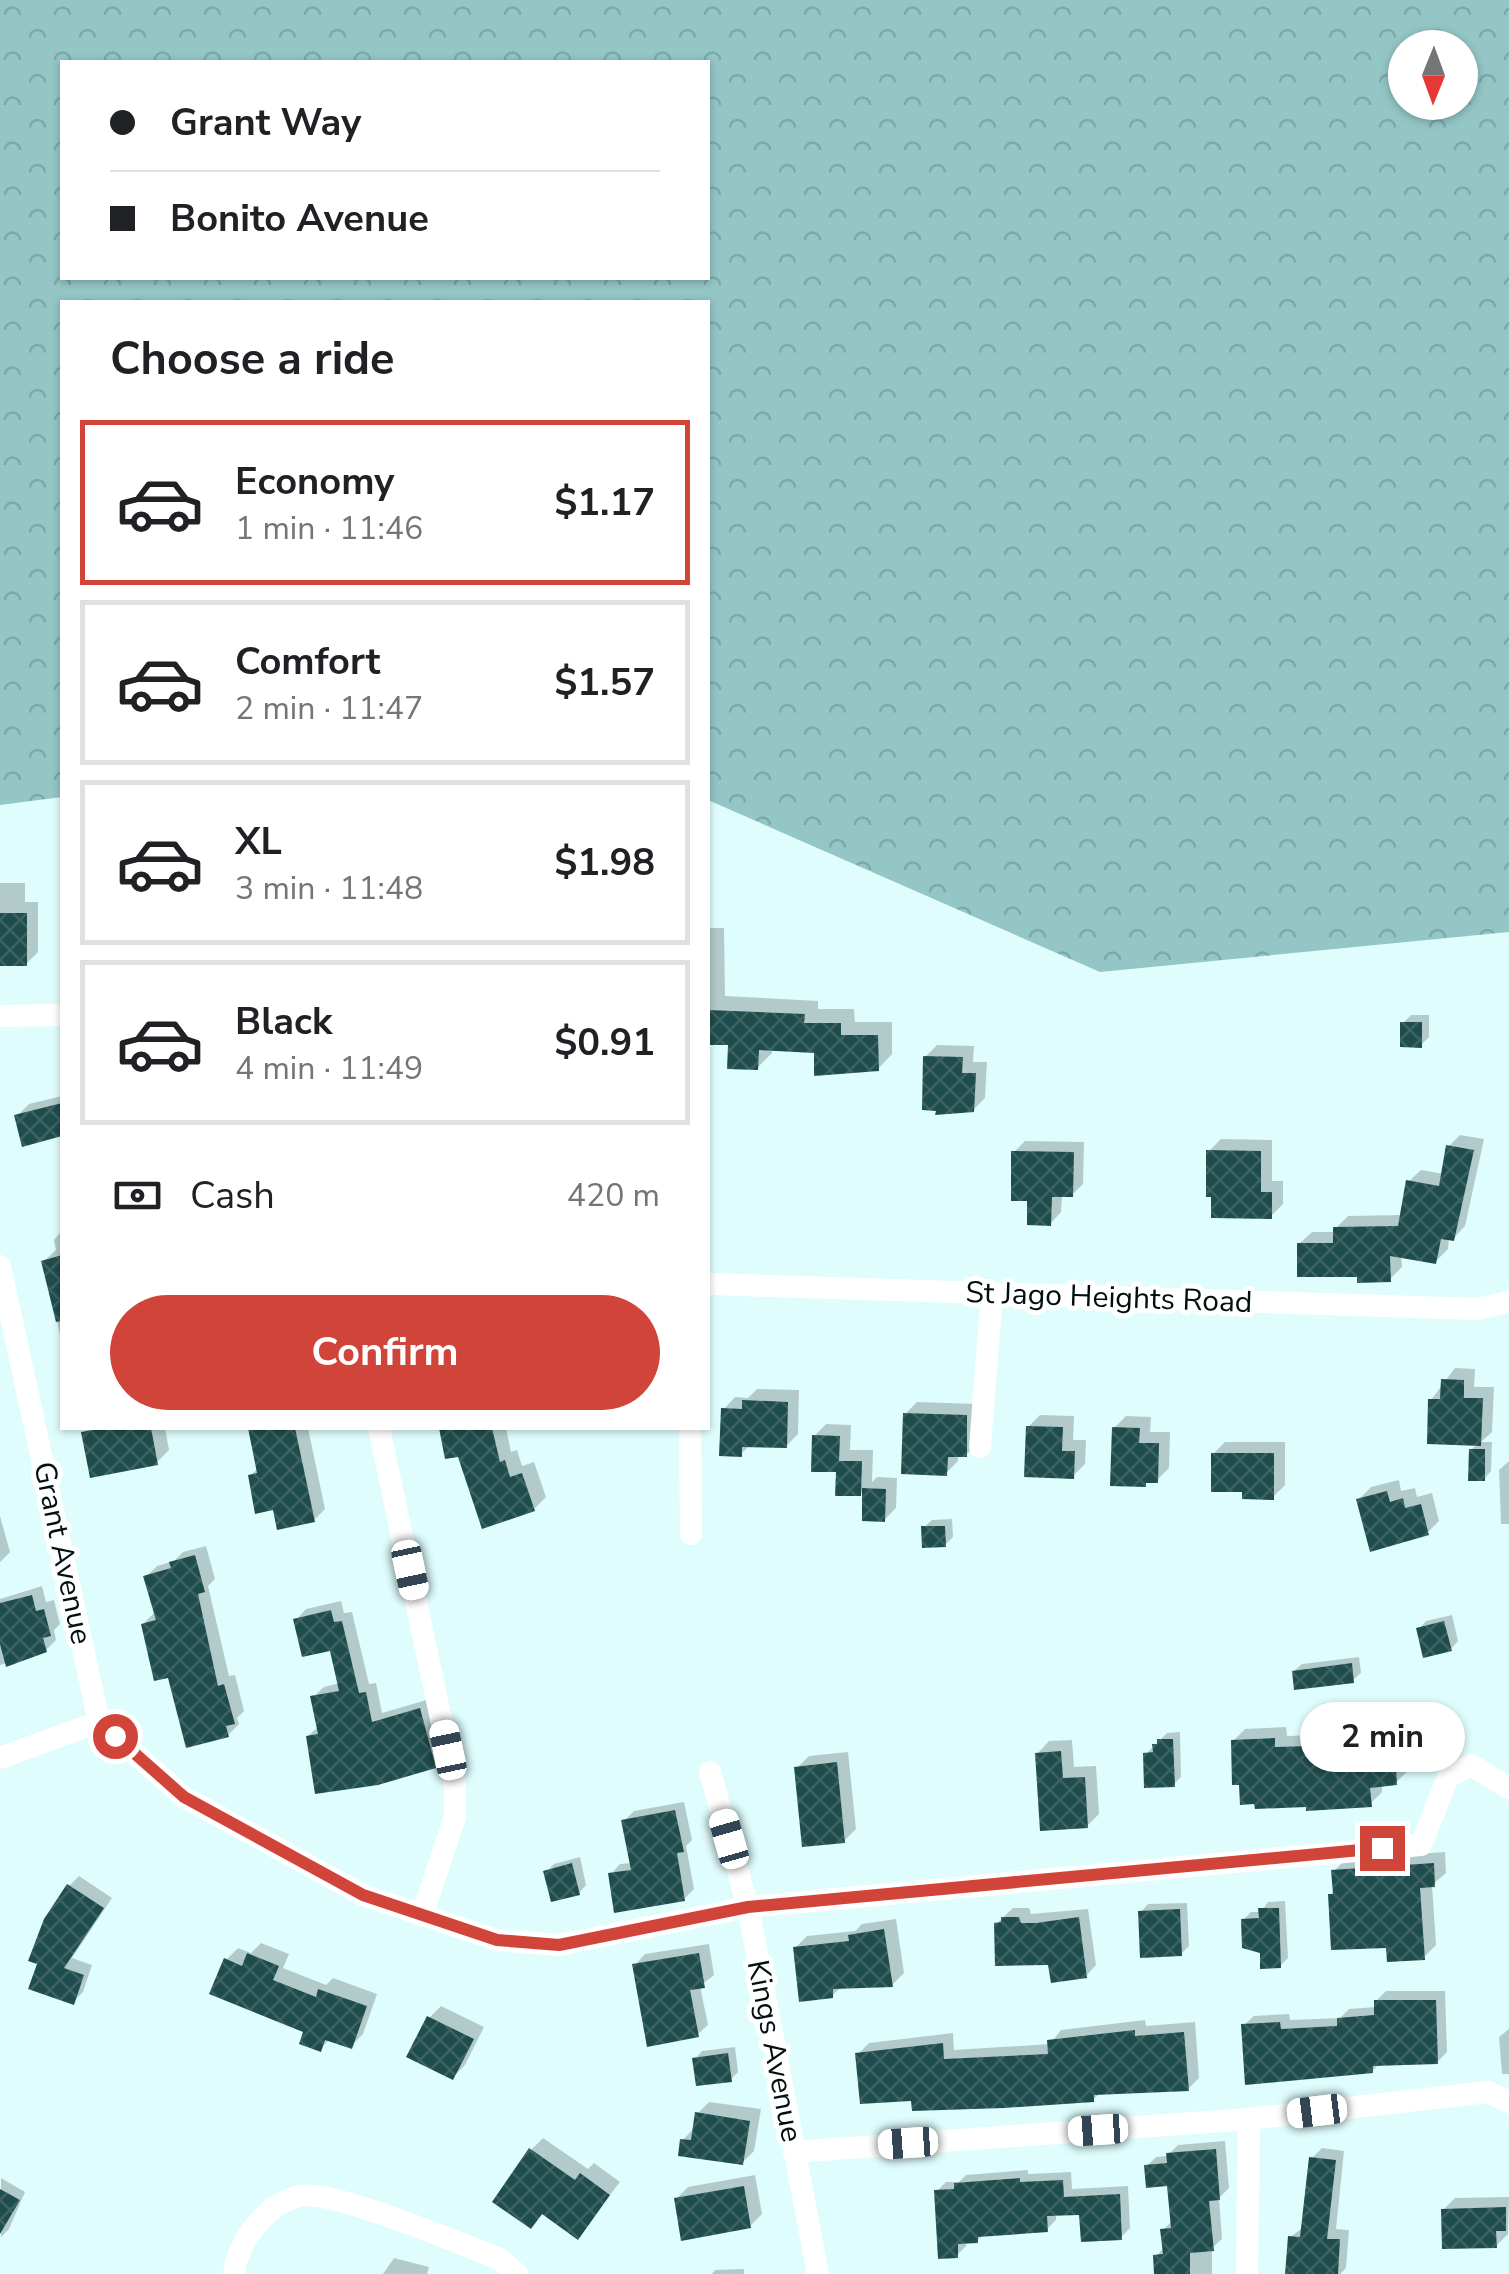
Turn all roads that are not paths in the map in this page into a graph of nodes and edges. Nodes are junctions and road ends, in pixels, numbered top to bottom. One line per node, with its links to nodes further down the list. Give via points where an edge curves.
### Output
1 (60, 1015): 2 (street)
2 (0, 1016)
3 (0, 1266): 11 (street, Grant Avenue)
4 (710, 1284): 5 (street, St Jago Heights Road)
5 (992, 1293): 6 (street, St Jago Heights Road, via 1476,1309); 9 (street)
6 (1509, 1302)
7 (379, 1430): 16 (street, via 456,1785 454,1816)
8 (690, 1430): 10 (street)
9 (980, 1446)
10 (691, 1534)
11 (100, 1722): 12 (street); 16 (street, via 184,1797 363,1895)
12 (0, 1758)
13 (710, 1772): 15 (street, Kings Avenue)
14 (1509, 1788): 15 (street, via 1471,1765 1448,1777 1421,1845)
15 (748, 1907): 16 (street, via 559,1945 497,1940); 19 (street, Kings Avenue)
16 (422, 1916)
17 (1509, 2102): 18 (street, via 1488,2092)
18 (1249, 2118): 19 (street); 23 (street)
19 (794, 2152): 22 (street, Kings Avenue)
20 (234, 2274): 21 (street, via 236,2256 260,2218 300,2196 350,2202 498,2258)
21 (517, 2274)
22 (818, 2274)
23 (1247, 2274)

